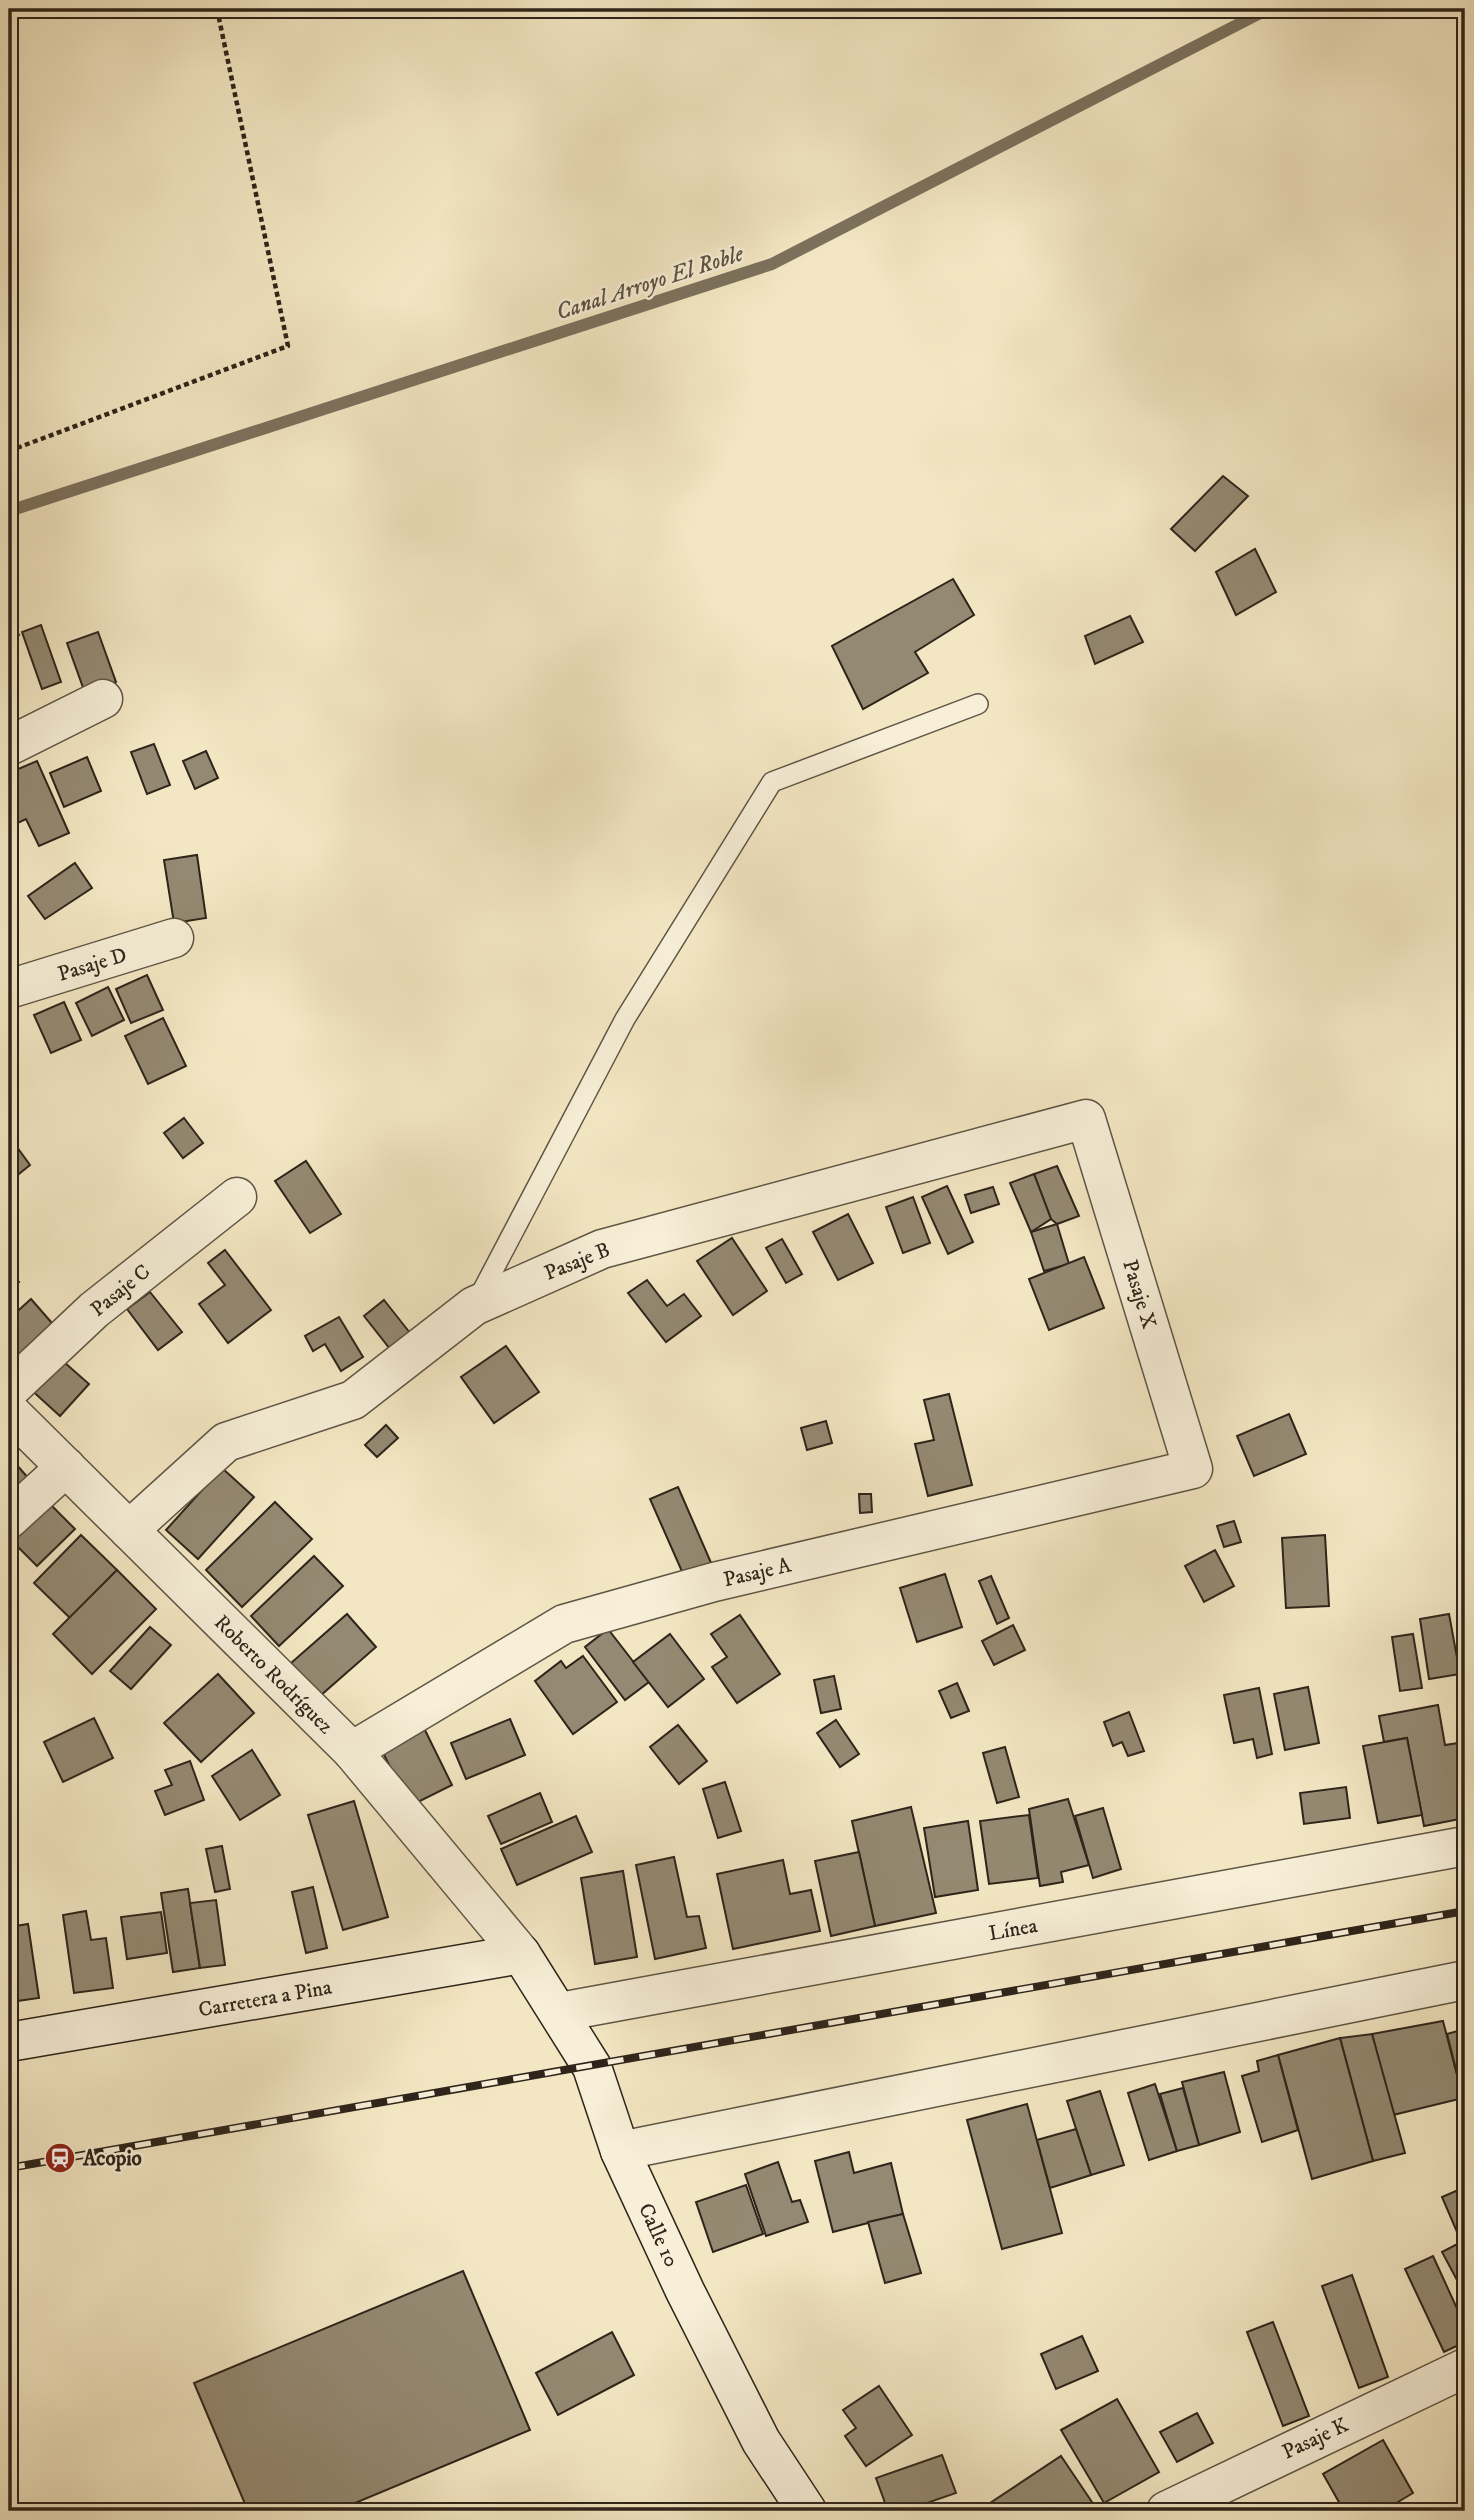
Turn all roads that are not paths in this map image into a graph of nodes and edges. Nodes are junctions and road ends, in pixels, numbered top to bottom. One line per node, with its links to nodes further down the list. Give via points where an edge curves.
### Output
1 (103, 699): 3 (street)
2 (978, 704): 8 (lane, via 772,782 625,1019)
3 (9, 747)
4 (174, 938): 5 (street, Pasaje D)
5 (9, 989)
6 (1086, 1119): 8 (street, Pasaje B, via 602,1249); 12 (street, Pasaje X)
7 (237, 1197): 9 (street, Pasaje C, via 94,1310)
8 (474, 1306): 14 (street, Pasaje B, via 353,1400 226,1442)
9 (9, 1390)
10 (9, 1411): 11 (street, Roberto Rodríguez)
11 (66, 1467): 13 (street); 14 (street, Roberto Rodríguez)
12 (1193, 1469): 15 (street, Pasaje A, via 714,1582 564,1624)
13 (9, 1519)
14 (129, 1530): 15 (street, Roberto Rodríguez)
15 (352, 1751): 17 (street, Roberto Rodríguez)
16 (1465, 1846): 19 (street, Línea)
17 (521, 1954): 19 (street, Calle 10); 20 (street, Carretera a Pina)
18 (1465, 1980): 21 (street)
19 (561, 2012): 21 (street, Calle 10, via 592,2067)
20 (9, 2042)
21 (620, 2151): 23 (street, Calle 10, via 761,2441)
22 (1465, 2368): 24 (street, Pasaje K)
23 (807, 2511)
24 (1166, 2511)

